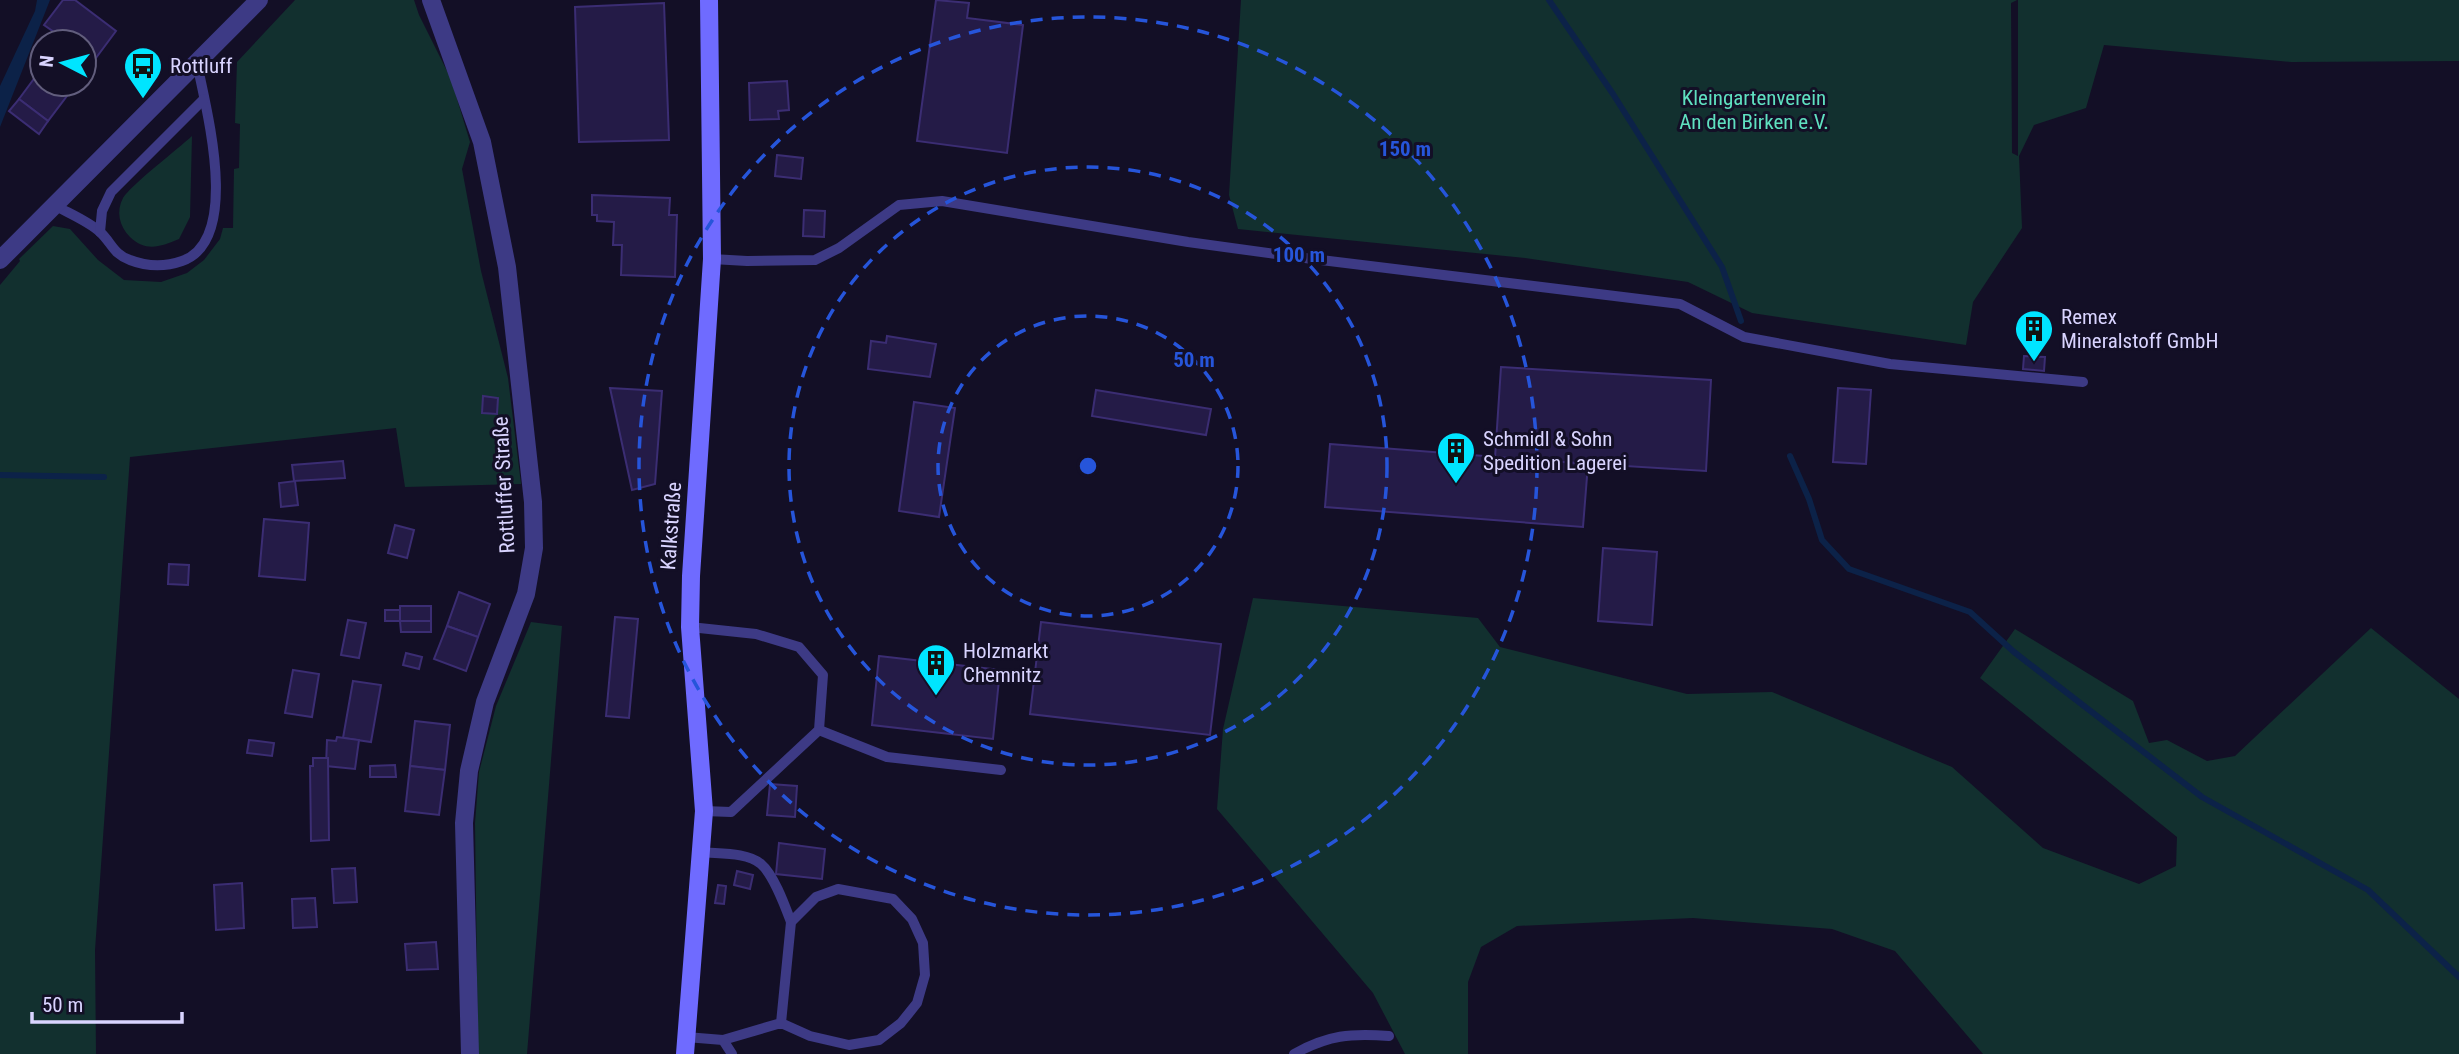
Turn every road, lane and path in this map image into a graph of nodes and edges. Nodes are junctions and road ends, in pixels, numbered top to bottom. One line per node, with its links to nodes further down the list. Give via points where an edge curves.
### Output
1 (259, 0): 4 (street)
2 (431, 0): 21 (street, Rottluffer Straße, via 482,142 507,267 533,502 534,548 526,594 485,702 469,771 464,823)
3 (709, 0): 9 (main road, Kalkstraße)
4 (197, 64): 5 (lane); 6 (street)
5 (204, 99): 7 (lane, via 111,192 102,211); 7 (lane, via 213,134 215,218 203,245 193,257 159,266 128,260 113,250)
6 (54, 205): 7 (lane); 8 (street)
7 (100, 232)
8 (0, 260)
9 (712, 260): 10 (lane, via 815,260 899,205 942,201 1305,258 1681,304 1744,337 1890,364); 11 (main road, Kalkstraße)
10 (2083, 382)
11 (690, 627): 12 (lane, via 756,634 799,647 824,675); 14 (main road, Kalkstraße)
12 (819, 730): 13 (lane, via 887,757); 14 (lane, via 731,812)
13 (1001, 770)
14 (704, 811): 15 (main road, Kalkstraße)
15 (701, 852): 16 (lane, via 762,864); 20 (main road, Kalkstraße)
16 (791, 922): 17 (lane); 17 (lane, via 816,897 838,889 893,899 912,919 923,943 925,975 917,1003 879,1040 849,1045)
17 (781, 1023): 19 (lane)
18 (1389, 1036): 23 (lane, via 1339,1035)
19 (723, 1040): 20 (lane); 22 (lane)
20 (685, 1046)
21 (470, 1054)
22 (732, 1054)
23 (1294, 1054)

